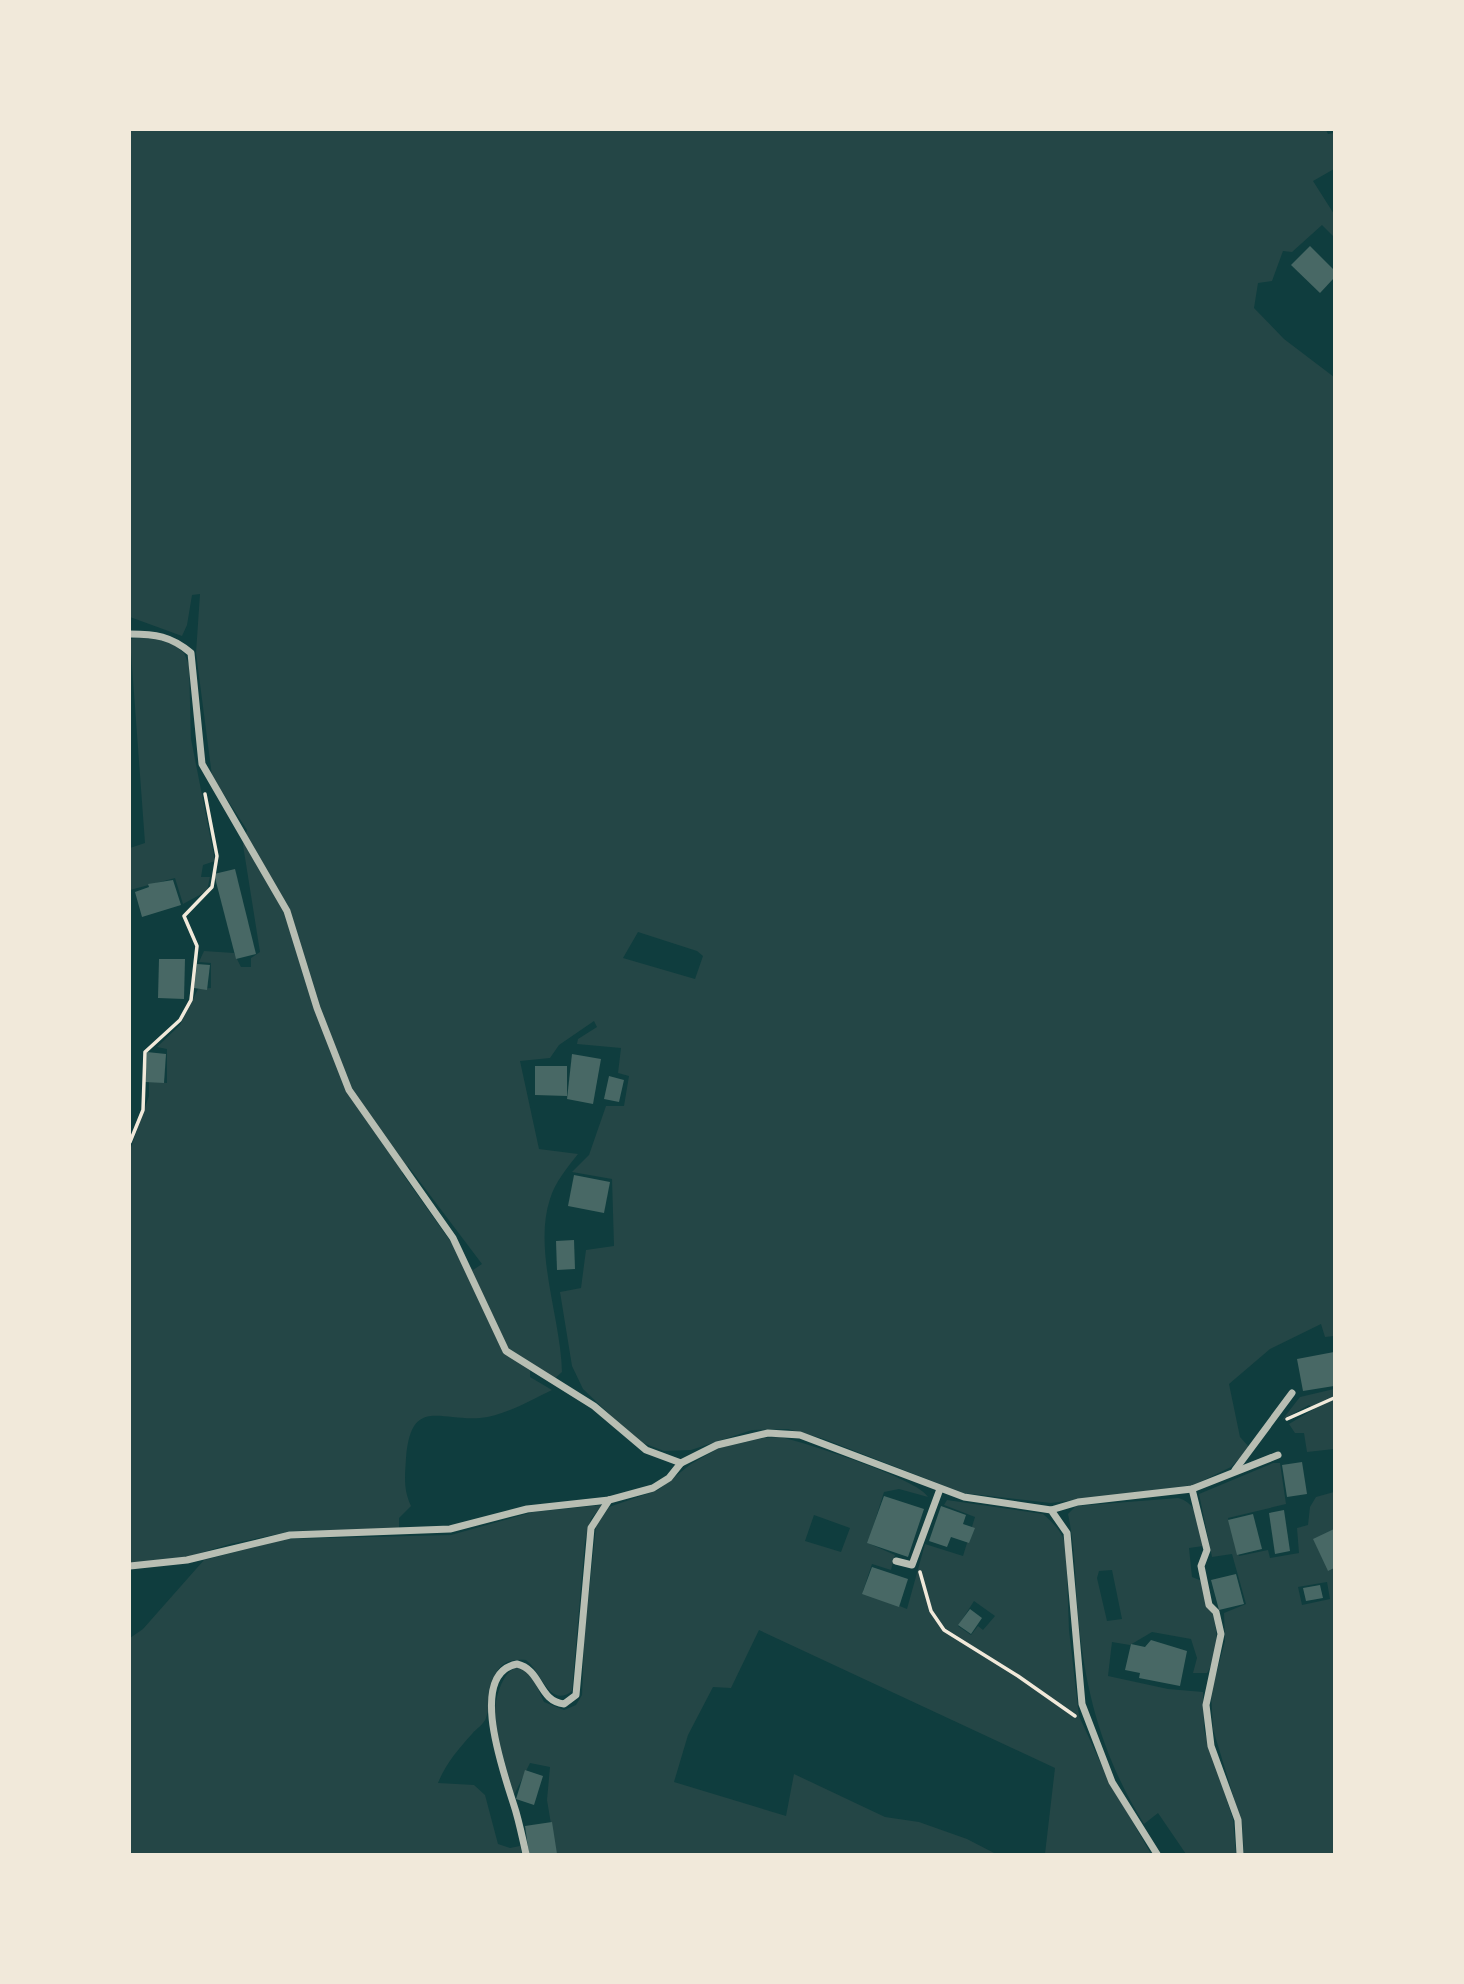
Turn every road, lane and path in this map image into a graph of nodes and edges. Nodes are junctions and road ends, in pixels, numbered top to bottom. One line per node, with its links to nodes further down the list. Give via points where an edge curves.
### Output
1 (130, 634): 2 (street, via 176,640 191,653)
2 (202, 764): 3 (path, via 217,856 212,887 184,916 197,946 191,1000 180,1020 145,1052 142,1110); 8 (street, via 287,911 349,1090 453,1238 506,1352 594,1406 646,1450)
3 (130, 1142)
4 (1292, 1394): 9 (street)
5 (1335, 1398): 6 (path)
6 (1285, 1420)
7 (1278, 1455): 9 (street)
8 (681, 1464): 10 (street, via 738,1438 789,1434 846,1451); 12 (street, via 653,1488)
9 (1232, 1473): 11 (street)
10 (940, 1489): 13 (street); 14 (street)
11 (1192, 1489): 13 (street, via 1078,1502); 20 (street, via 1207,1550 1201,1566 1206,1592 1220,1634 1206,1705 1211,1746 1238,1820)
12 (609, 1500): 16 (street, via 527,1509 450,1529 290,1535 187,1560); 18 (street, via 591,1528 576,1695 564,1704 555,1703 546,1697 537,1676 517,1664 504,1669 494,1683 497,1749)
13 (1051, 1510): 17 (street, via 1067,1533 1082,1704)
14 (915, 1557): 15 (street, via 912,1565); 17 (path, via 931,1611 944,1630)
15 (896, 1560)
16 (130, 1566)
17 (1089, 1724): 19 (street, via 1112,1782)
18 (526, 1854)
19 (1157, 1854)
20 (1240, 1854)

